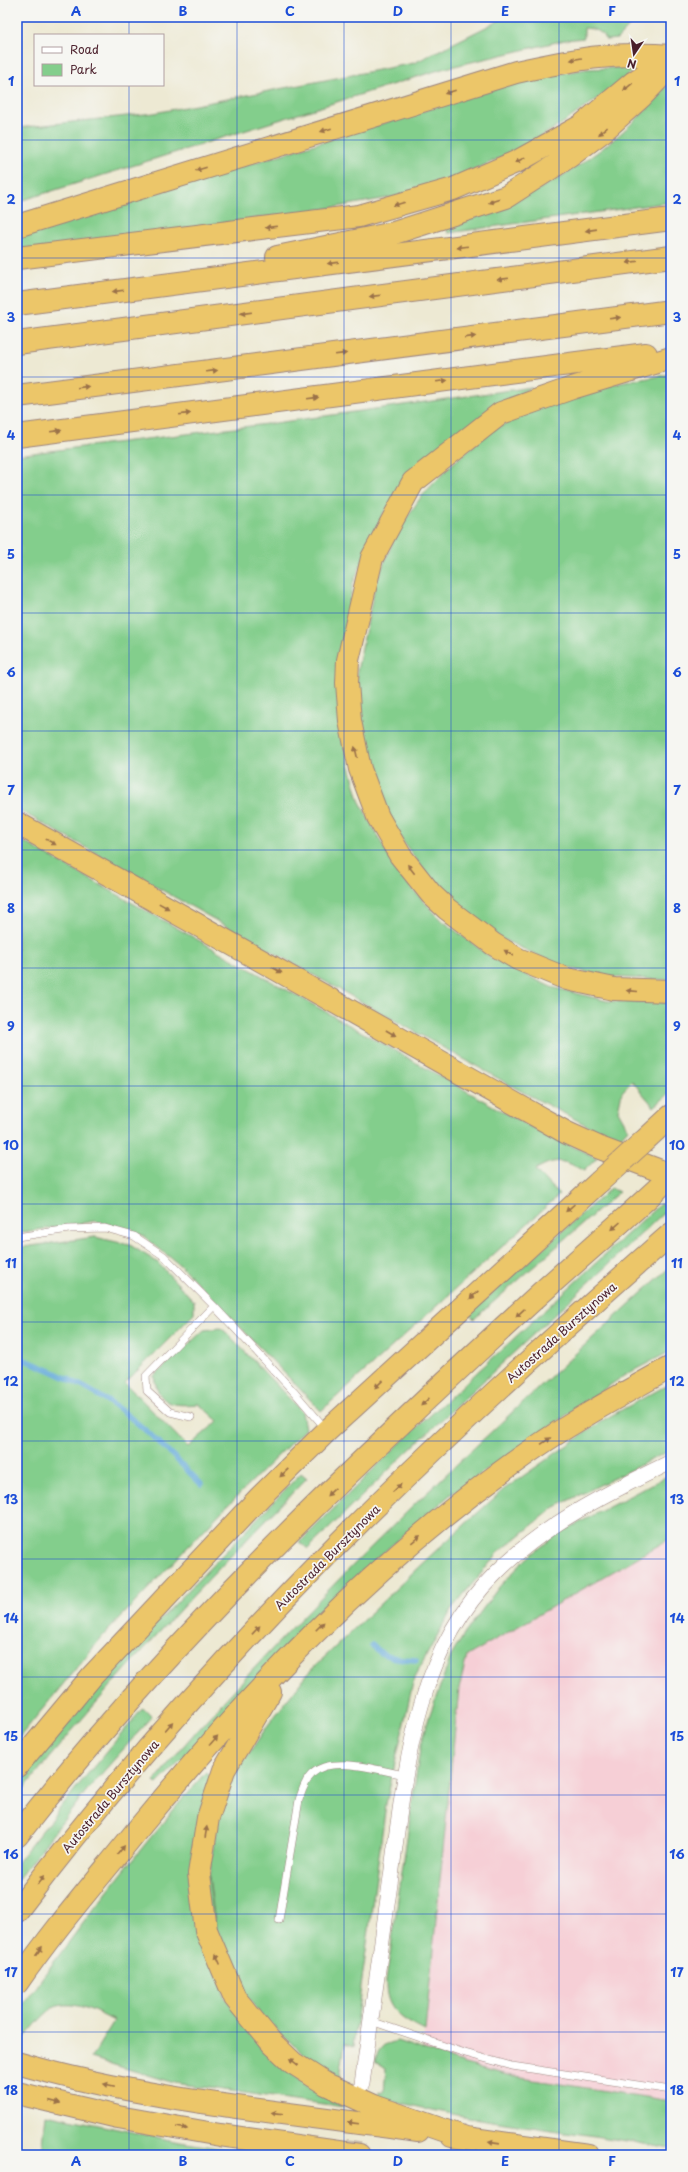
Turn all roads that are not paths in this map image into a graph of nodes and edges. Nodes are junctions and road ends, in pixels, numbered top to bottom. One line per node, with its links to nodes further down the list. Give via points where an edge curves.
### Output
1 (671, 56): 4 (highway, one-way to 4, via 614,54 516,72); 5 (highway, one-way to 5, via 634,82 581,126 518,161 453,189 359,216)
2 (671, 65): 7 (highway, one-way to 7, via 642,96 602,132 506,197 394,234 292,254)
3 (671, 219): 7 (highway, one-way to 7)
4 (17, 226)
5 (17, 258)
6 (671, 258): 10 (highway, one-way to 10)
7 (157, 286): 8 (highway, one-way to 8)
8 (17, 304)
9 (671, 311): 13 (highway, one-way to 9)
10 (17, 343)
11 (671, 351): 14 (highway, one-way to 11)
12 (671, 358): 16 (highway, one-way to 12, via 614,989 567,979 544,971 493,944 436,899 400,856 378,817 360,769 353,739 347,683 348,660 372,558 412,482 501,413)
13 (17, 396)
14 (17, 436)
15 (17, 823): 18 (highway, one-way to 18, via 562,1129 600,1148)
16 (671, 991)
17 (671, 1116): 24 (highway, one-way to 24, bridge)
18 (671, 1176): 29 (highway, one-way to 29, via 532,1301 283,1537 154,1672)
19 (671, 1234): 30 (highway, Autostrada Bursztynowa, one-way to 19, via 115,1788 195,1695 280,1604 368,1515 521,1369)
20 (17, 1237): 21 (lane, via 69,1229 105,1228 134,1236 164,1256)
21 (214, 1306): 23 (lane, via 146,1376 147,1391 170,1412); 24 (lane, via 290,1387)
22 (671, 1367): 26 (highway, one-way to 22, via 398,1553 458,1504 584,1415)
23 (191, 1417)
24 (327, 1431): 27 (highway, one-way to 27, via 177,1583 92,1676)
25 (671, 1462): 28 (street, via 570,1515 531,1540 494,1575 465,1611 429,1680 418,1713)
26 (293, 1654): 32 (highway, one-way to 26, via 40,1949 182,1776); 38 (highway, one-way to 26, via 374,2106 326,2084 293,2063 272,2043 235,1998 206,1930 199,1874 208,1818 224,1770)
27 (17, 1766)
28 (406, 1775): 31 (lane, via 343,1764 327,1765 313,1773 304,1784 299,1800); 33 (street)
29 (17, 1836)
30 (17, 1911)
31 (279, 1920)
32 (17, 1983)
33 (371, 2021): 35 (street); 36 (lane, via 512,2066)
34 (24, 2065): 38 (highway, one-way to 34, via 147,2093)
35 (362, 2084)
36 (671, 2090)
37 (17, 2093): 39 (highway, one-way to 39, via 126,2118 220,2135)
38 (466, 2138): 40 (highway, one-way to 38)
39 (359, 2155)
40 (588, 2155)

